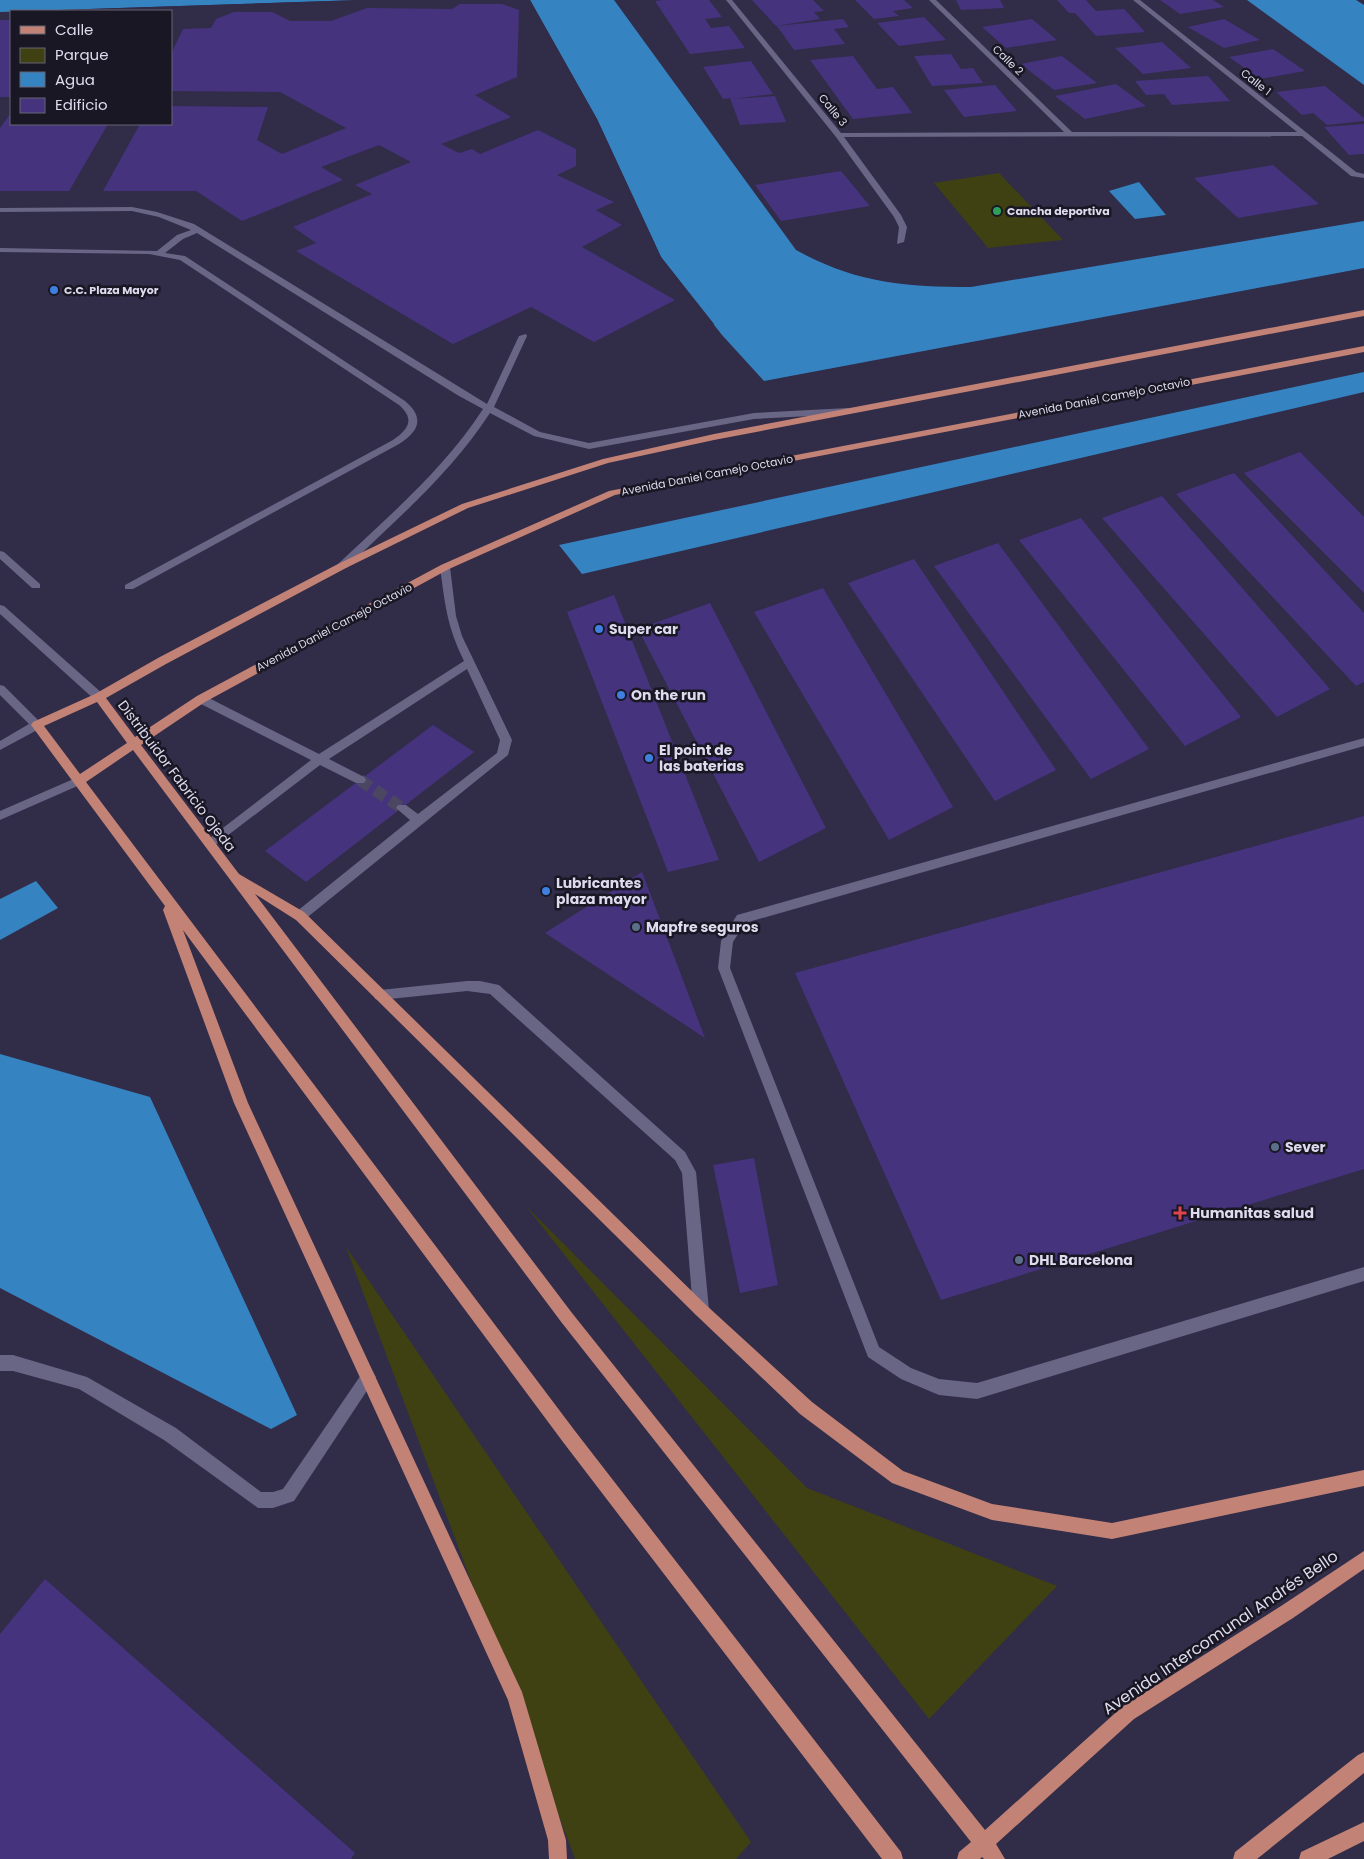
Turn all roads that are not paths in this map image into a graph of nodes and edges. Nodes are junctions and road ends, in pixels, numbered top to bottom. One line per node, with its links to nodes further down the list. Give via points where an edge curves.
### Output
1 (729, 0): 6 (street, Calle 3)
2 (932, 0): 4 (street, Calle 2)
3 (1136, 0): 5 (street, Calle 1)
4 (1070, 134): 5 (street); 6 (street)
5 (1306, 134): 7 (street, Calle 1, via 1354,174)
6 (839, 135): 10 (street, Calle 3, via 898,217 903,228)
7 (1364, 176)
8 (0, 210): 9 (street, via 141,210 164,215)
9 (197, 230): 12 (street, via 180,237); 16 (street)
10 (900, 242)
11 (0, 250): 12 (street)
12 (160, 253): 22 (street, via 182,258 402,403 410,409 413,424 396,442)
13 (1364, 313): 17 (main road)
14 (523, 336): 16 (street)
15 (1364, 349): 20 (main road, Avenida Daniel Camejo Octavio, via 612,493)
16 (488, 409): 17 (street, via 537,434 589,446 754,416); 19 (street, via 423,490)
17 (856, 410): 19 (main road, via 606,461 465,506)
18 (0, 554): 21 (street)
19 (342, 566): 26 (main road)
20 (445, 567): 24 (street, via 451,616); 27 (main road, Avenida Daniel Camejo Octavio)
21 (36, 586)
22 (129, 587)
23 (0, 608): 26 (street)
24 (470, 663): 32 (street); 37 (street, via 506,740 502,755)
25 (0, 689): 28 (street)
26 (99, 697): 28 (main road); 30 (main road, Distribuidor Fabricio Ojeda)
27 (201, 699): 30 (main road, Avenida Daniel Camejo Octavio); 32 (street)
28 (37, 725): 31 (street); 34 (main road)
29 (1364, 742): 43 (street, via 741,919 727,941 724,968 873,1352 906,1374 939,1386 976,1391)
30 (133, 743): 34 (main road, Avenida Daniel Camejo Octavio); 38 (main road, Distribuidor Fabricio Ojeda)
31 (0, 746)
32 (320, 759): 33 (street); 38 (street)
33 (360, 780)
34 (78, 781): 36 (street, Avenida Daniel Camejo Octavio); 40 (main road)
35 (402, 808): 37 (street)
36 (0, 816)
37 (418, 820): 41 (street)
38 (210, 844): 39 (main road, Distribuidor Fabricio Ojeda)
39 (232, 874): 41 (main road); 54 (main road, Distribuidor Fabricio Ojeda, via 567,1318)
40 (163, 896): 46 (main road, via 241,1103); 52 (main road, via 740,1662)
41 (300, 916): 42 (main road)
42 (380, 994): 44 (main road); 44 (street, via 466,986 494,989 680,1156 689,1172)
43 (1364, 1274)
44 (701, 1310): 47 (main road, via 806,1408 898,1477 992,1512 1112,1531)
45 (0, 1363): 46 (street, via 13,1363 82,1382 170,1434 258,1500 288,1495)
46 (368, 1377): 51 (main road, via 516,1698 557,1840)
47 (1364, 1478)
48 (1364, 1560): 53 (main road, Avenida Intercomunal Andrés Bello, via 1128,1713)
49 (1364, 1761): 55 (main road)
50 (1364, 1831): 56 (main road)
51 (558, 1859)
52 (894, 1859)
53 (966, 1859)
54 (996, 1859)
55 (1242, 1859)
56 (1308, 1859)

